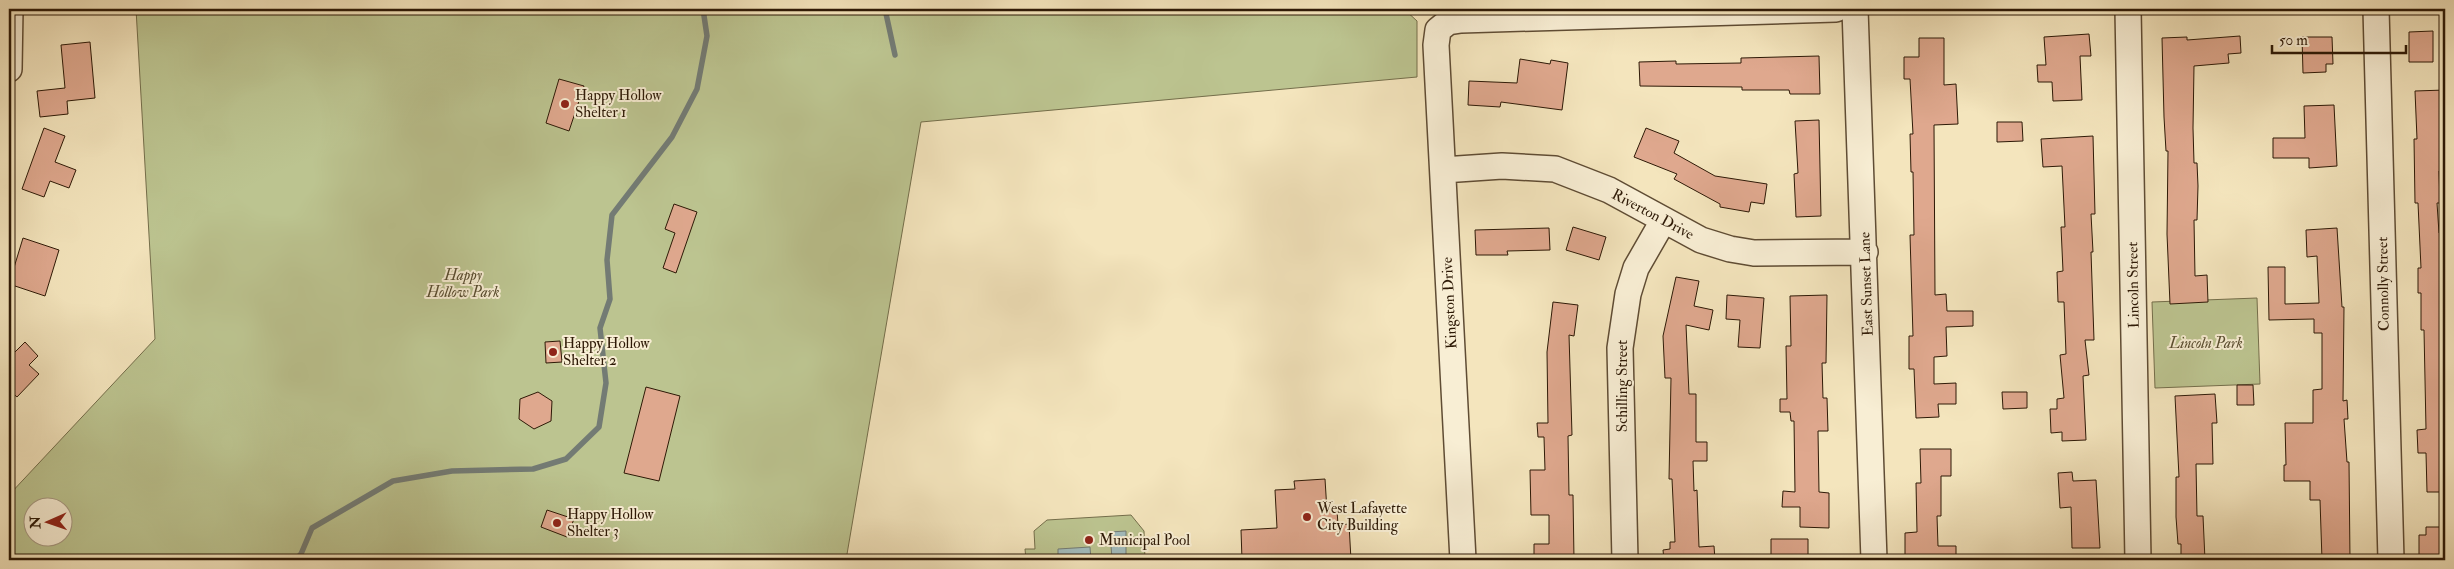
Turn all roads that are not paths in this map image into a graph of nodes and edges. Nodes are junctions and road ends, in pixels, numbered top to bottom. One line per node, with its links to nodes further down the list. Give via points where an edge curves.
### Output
1 (10, 9): 6 (street)
2 (1836, 9): 7 (street, Kingston Drive, via 1448,22 1438,30 1436,45)
3 (1855, 9): 9 (street, East Sunset Lane)
4 (2128, 9): 13 (street, Lincoln Street)
5 (2376, 9): 14 (street, Connolly Street)
6 (9, 69)
7 (1443, 170): 8 (street, Riverton Drive, via 1502,166 1555,169 1609,190); 10 (street, Kingston Drive)
8 (1663, 221): 9 (street, Riverton Drive, via 1701,240 1754,253); 11 (street, Schilling Street, via 1636,268 1628,294 1620,348)
9 (1865, 252): 12 (street, East Sunset Lane)
10 (1463, 560)
11 (1625, 560)
12 (1874, 560)
13 (2138, 560)
14 (2391, 560)

